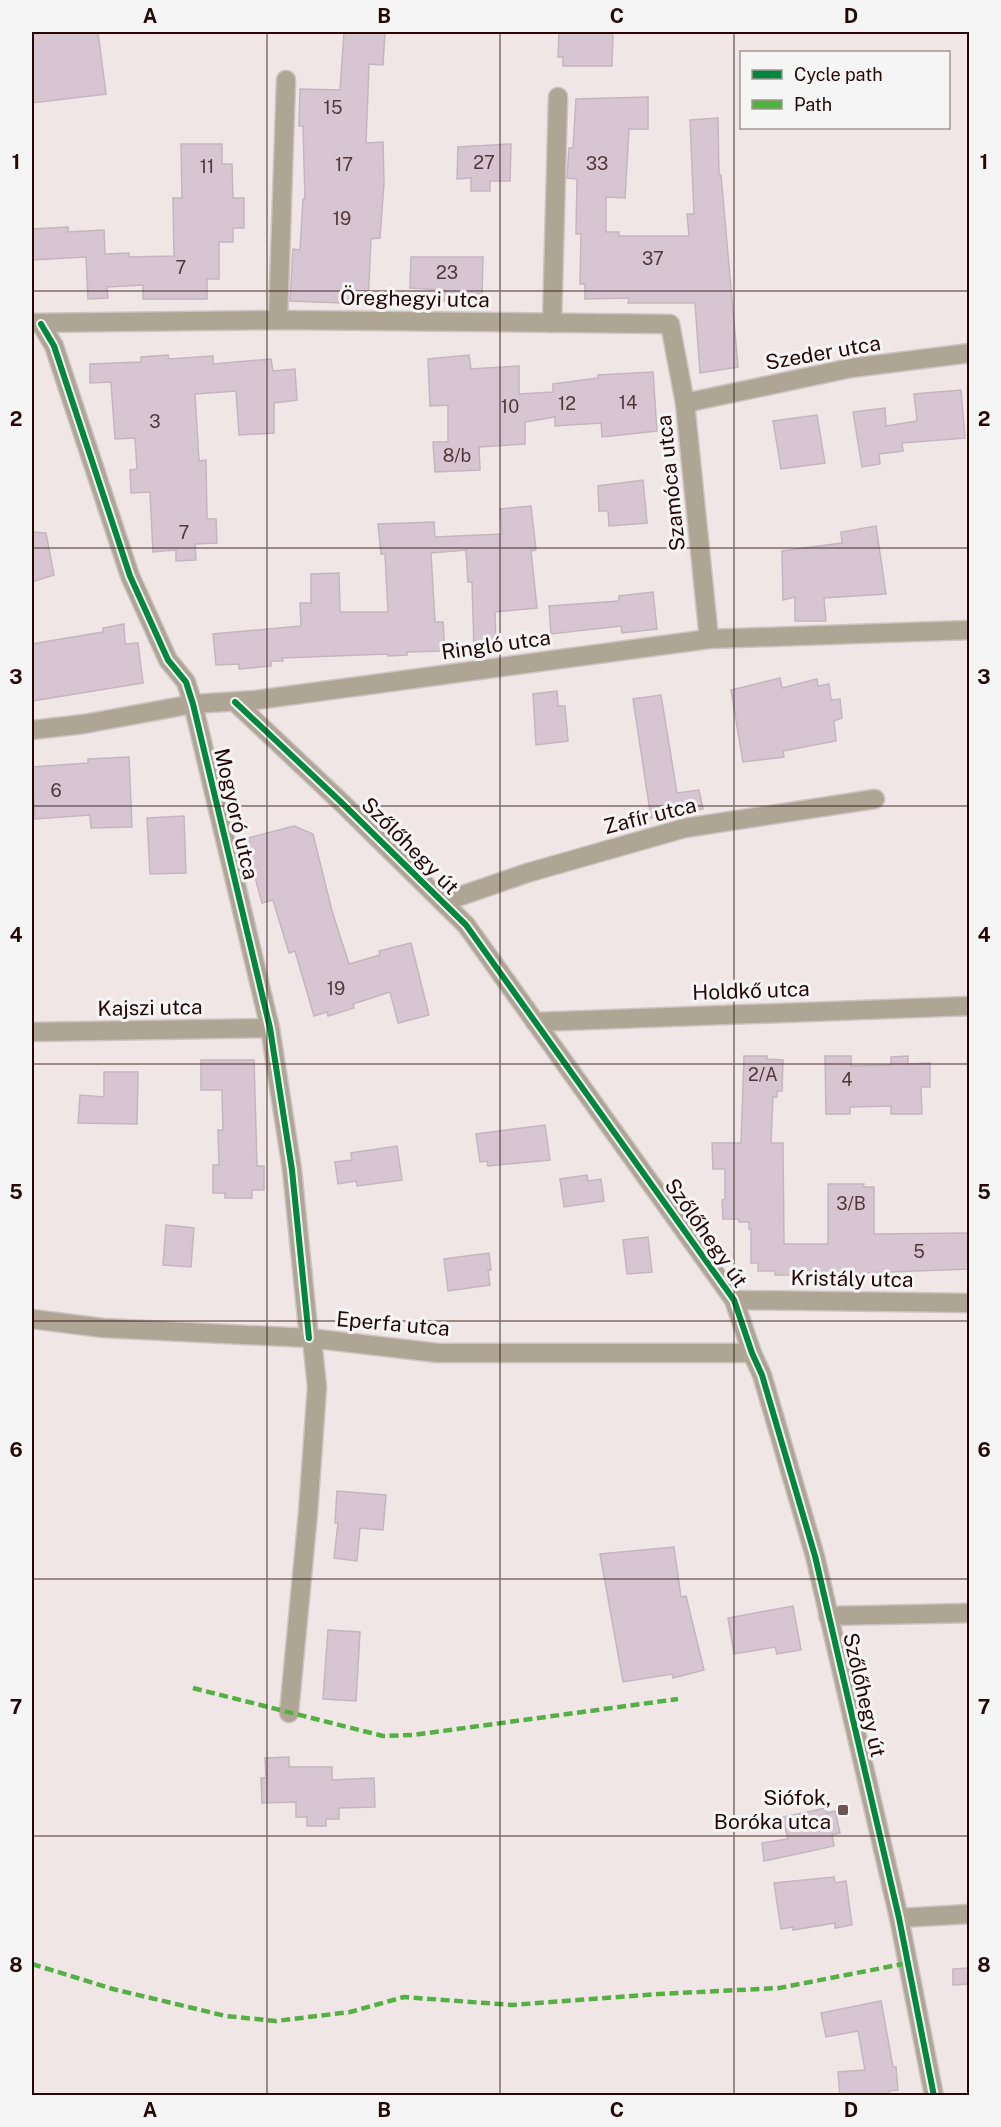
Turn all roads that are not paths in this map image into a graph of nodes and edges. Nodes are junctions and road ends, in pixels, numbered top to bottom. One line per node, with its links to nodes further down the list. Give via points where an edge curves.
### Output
1 (286, 80): 3 (street)
2 (558, 97): 5 (street)
3 (278, 320): 4 (street, Öreghegyi utca); 5 (street, Öreghegyi utca)
4 (36, 323): 12 (street, Mogyoró utca, via 54,346 130,576 168,660 186,682)
5 (552, 323): 6 (street, Öreghegyi utca)
6 (670, 324): 8 (street, Szamóca utca)
7 (969, 353): 8 (street, Szeder utca, via 851,368)
8 (685, 403): 10 (street, Szamóca utca)
9 (969, 630): 10 (street, Ringló utca)
10 (709, 639): 11 (street, Ringló utca)
11 (235, 702): 12 (street, Ringló utca); 15 (street, Szőlőhegy út)
12 (193, 704): 13 (street, Ringló utca); 18 (street, Mogyoró utca)
13 (32, 730)
14 (874, 799): 15 (street, Zafír utca, via 685,828 527,873)
15 (443, 902): 17 (street, Szőlőhegy út, via 466,925)
16 (969, 1006): 17 (street, Holdkő utca)
17 (535, 1022): 20 (street, Szőlőhegy út)
18 (270, 1028): 19 (street, Kajszi utca); 23 (street, Mogyoró utca, via 292,1170)
19 (32, 1032)
20 (734, 1300): 21 (street, Kristály utca); 24 (street, Szőlőhegy út)
21 (969, 1303)
22 (32, 1319): 23 (street, Eperfa utca, via 103,1328)
23 (311, 1338): 24 (street, Eperfa utca, via 438,1353); 27 (street, Mogyoró utca, via 317,1387)
24 (752, 1353): 26 (street, Szőlőhegy út, via 762,1375 815,1556)
25 (969, 1613): 26 (street)
26 (828, 1616): 29 (street, Szőlőhegy út)
27 (289, 1713)
28 (969, 1914): 29 (street)
29 (899, 1918): 30 (street, Szőlőhegy út)
30 (934, 2096)

